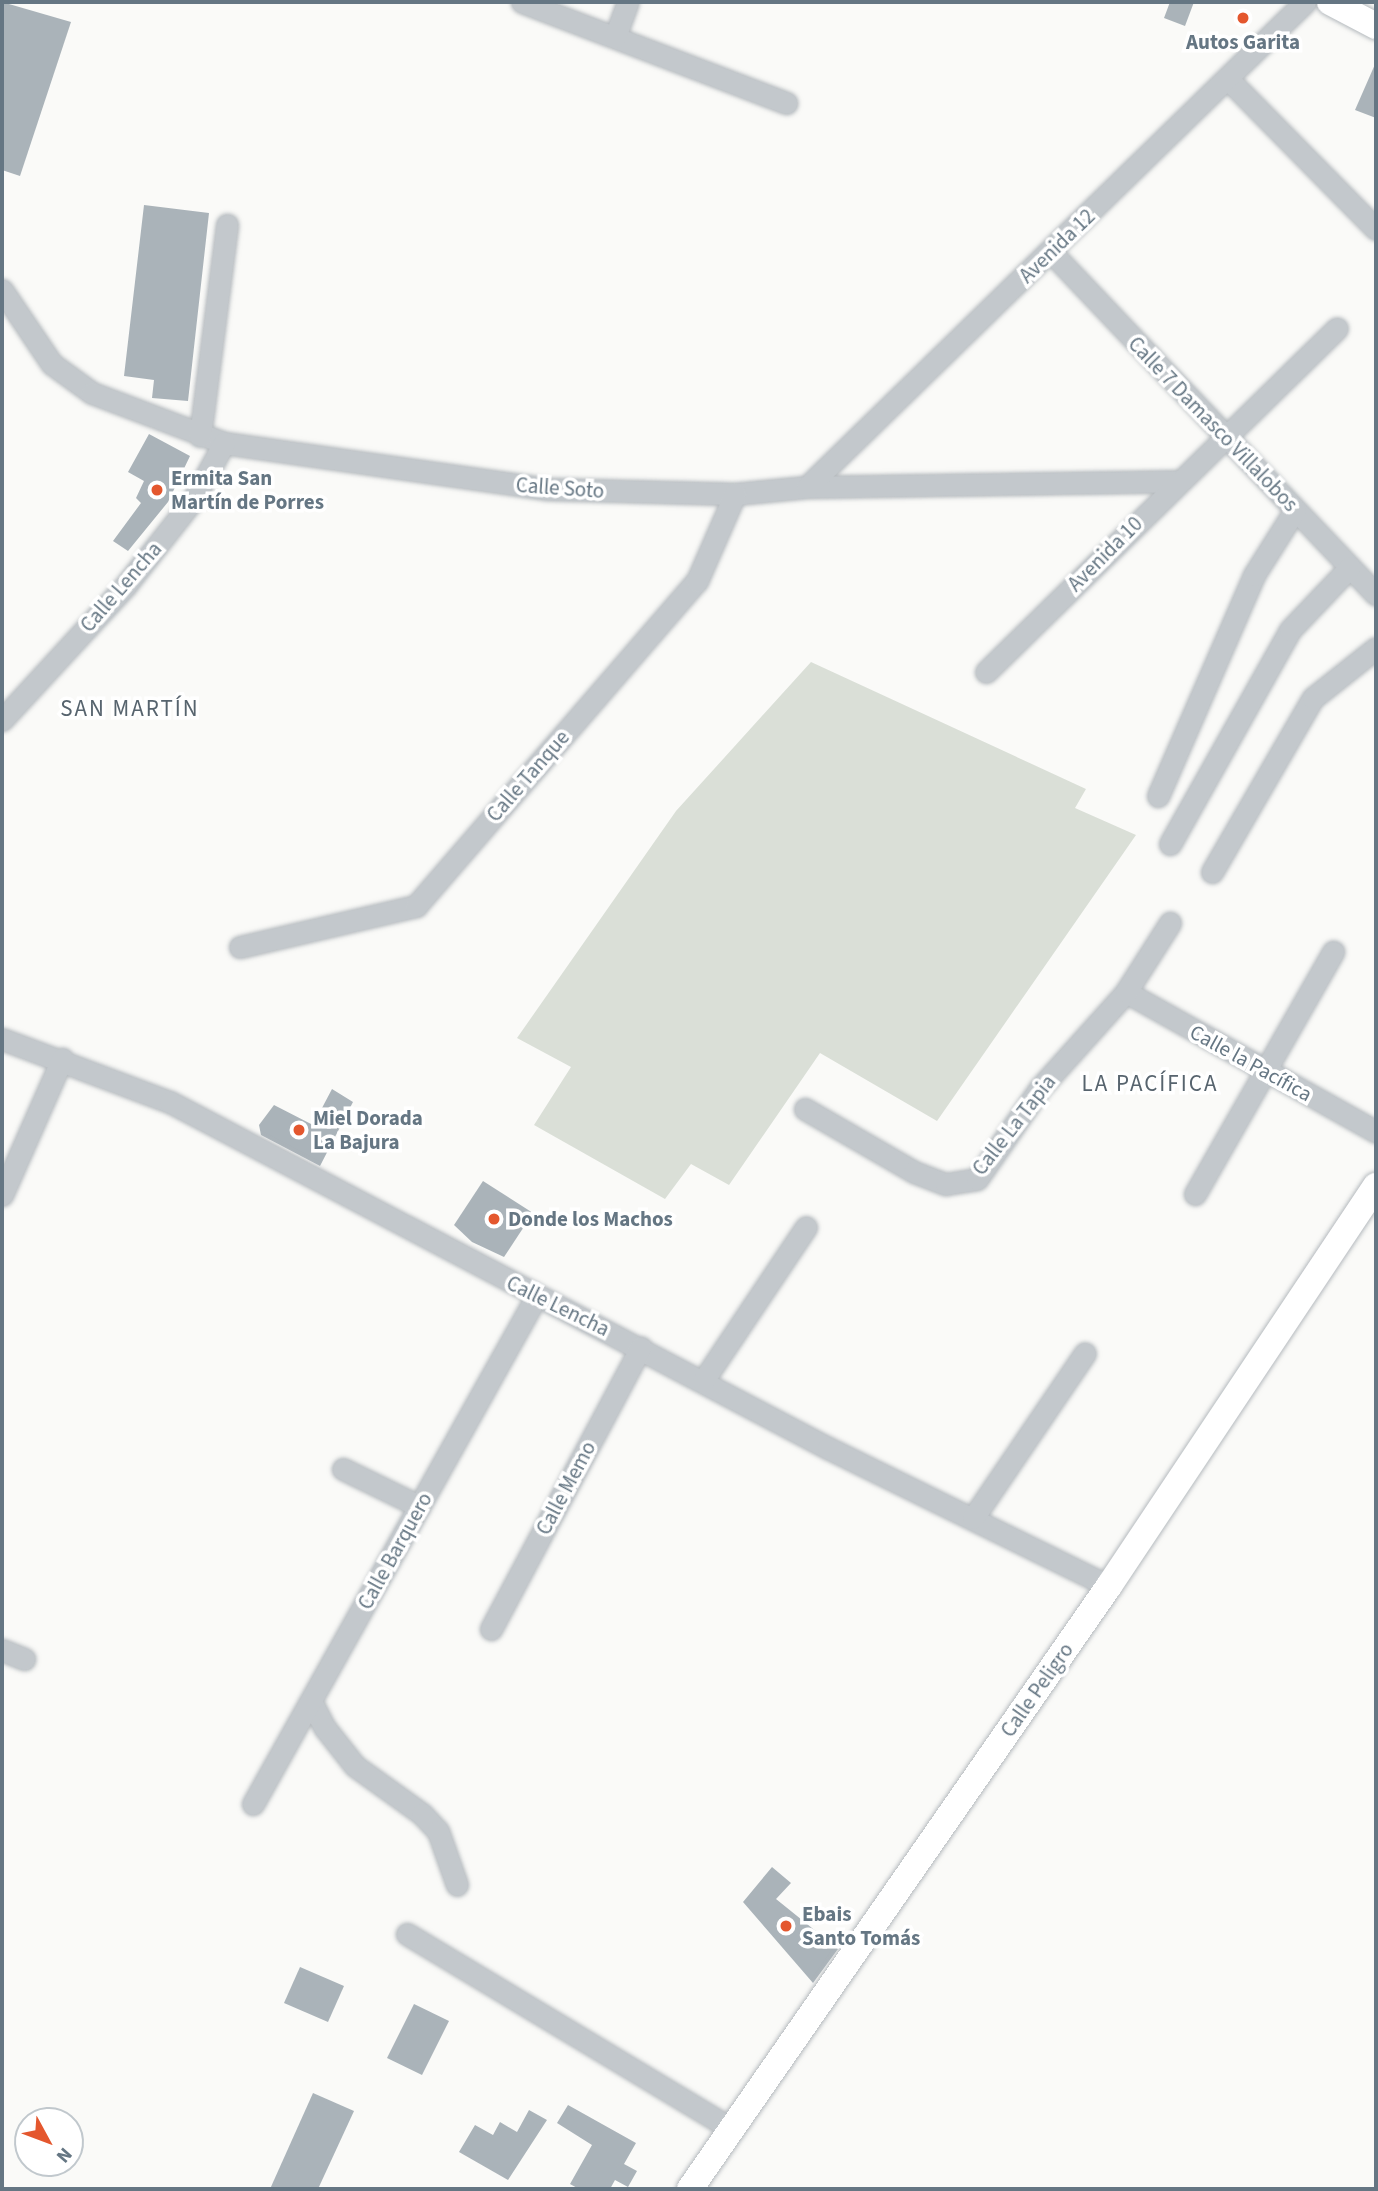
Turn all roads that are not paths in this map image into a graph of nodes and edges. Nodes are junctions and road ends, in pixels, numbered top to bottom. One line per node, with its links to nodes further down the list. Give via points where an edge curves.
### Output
1 (522, 2): 6 (street)
2 (628, 2): 6 (street)
3 (1305, 2): 7 (street, Avenida 12)
4 (1329, 2): 5 (main road)
5 (1376, 26)
6 (615, 37): 8 (street)
7 (1229, 80): 10 (street); 11 (street, Avenida 12)
8 (786, 103)
9 (227, 225): 14 (street)
10 (1376, 229)
11 (1051, 252): 15 (street, Calle 7 Damasco Villalobos); 18 (street, Avenida 12)
12 (2, 290): 14 (street, Calle Soto, via 52,364 92,393)
13 (1337, 328): 15 (street, Avenida 10)
14 (200, 436): 16 (street, Calle Soto)
15 (1224, 436): 17 (street, Avenida 10); 20 (street, Calle 7 Damasco Villalobos)
16 (224, 443): 19 (street, Calle Soto, via 547,489); 25 (street, Calle Lencha, via 193,500 126,585)
17 (1178, 481): 18 (street, Calle Soto); 24 (street, Avenida 10)
18 (807, 487): 19 (street, Calle Soto)
19 (735, 494): 30 (street, Calle Tanque, via 697,581 416,906)
20 (1295, 510): 21 (street, Calle 7 Damasco Villalobos); 26 (street, via 1254,575)
21 (1350, 567): 22 (street, Calle 7 Damasco Villalobos); 27 (street, via 1290,630)
22 (1376, 594)
23 (1376, 648): 28 (street, via 1312,698)
24 (986, 671)
25 (2, 720)
26 (1158, 796)
27 (1170, 844)
28 (1212, 873)
29 (1170, 923): 32 (street, Calle La Tapia)
30 (240, 947)
31 (1333, 952): 35 (street)
32 (1126, 992): 35 (street, Calle la Pacífica); 36 (street, Calle La Tapia, via 1040,1088 977,1179 946,1184 914,1172)
33 (2, 1039): 34 (street, Calle Lencha)
34 (62, 1059): 39 (street); 42 (street, Calle Lencha, via 170,1102)
35 (1267, 1074): 37 (street, Calle la Pacífica); 40 (street)
36 (805, 1109)
37 (1376, 1132)
38 (1376, 1186): 49 (main road, Calle Peligro)
39 (2, 1195)
40 (1195, 1195)
41 (806, 1227): 45 (street)
42 (536, 1297): 43 (street, Calle Lencha); 47 (street, Calle Barquero)
43 (640, 1347): 45 (street, Calle Lencha); 50 (street, Calle Memo)
44 (1086, 1353): 48 (street)
45 (703, 1381): 48 (street, Calle Lencha)
46 (343, 1469): 47 (street)
47 (419, 1506): 53 (street, Calle Barquero)
48 (973, 1518): 49 (street, Calle Lencha)
49 (1109, 1586): 57 (main road, Calle Peligro)
50 (491, 1629)
51 (2, 1650): 52 (street)
52 (24, 1658)
53 (311, 1701): 54 (street, Calle Barquero); 55 (street, via 332,1740 355,1766 422,1814 438,1831)
54 (253, 1804)
55 (457, 1885)
56 (407, 1934): 57 (street)
57 (731, 2130): 58 (main road, Calle Peligro)
58 (690, 2189)

